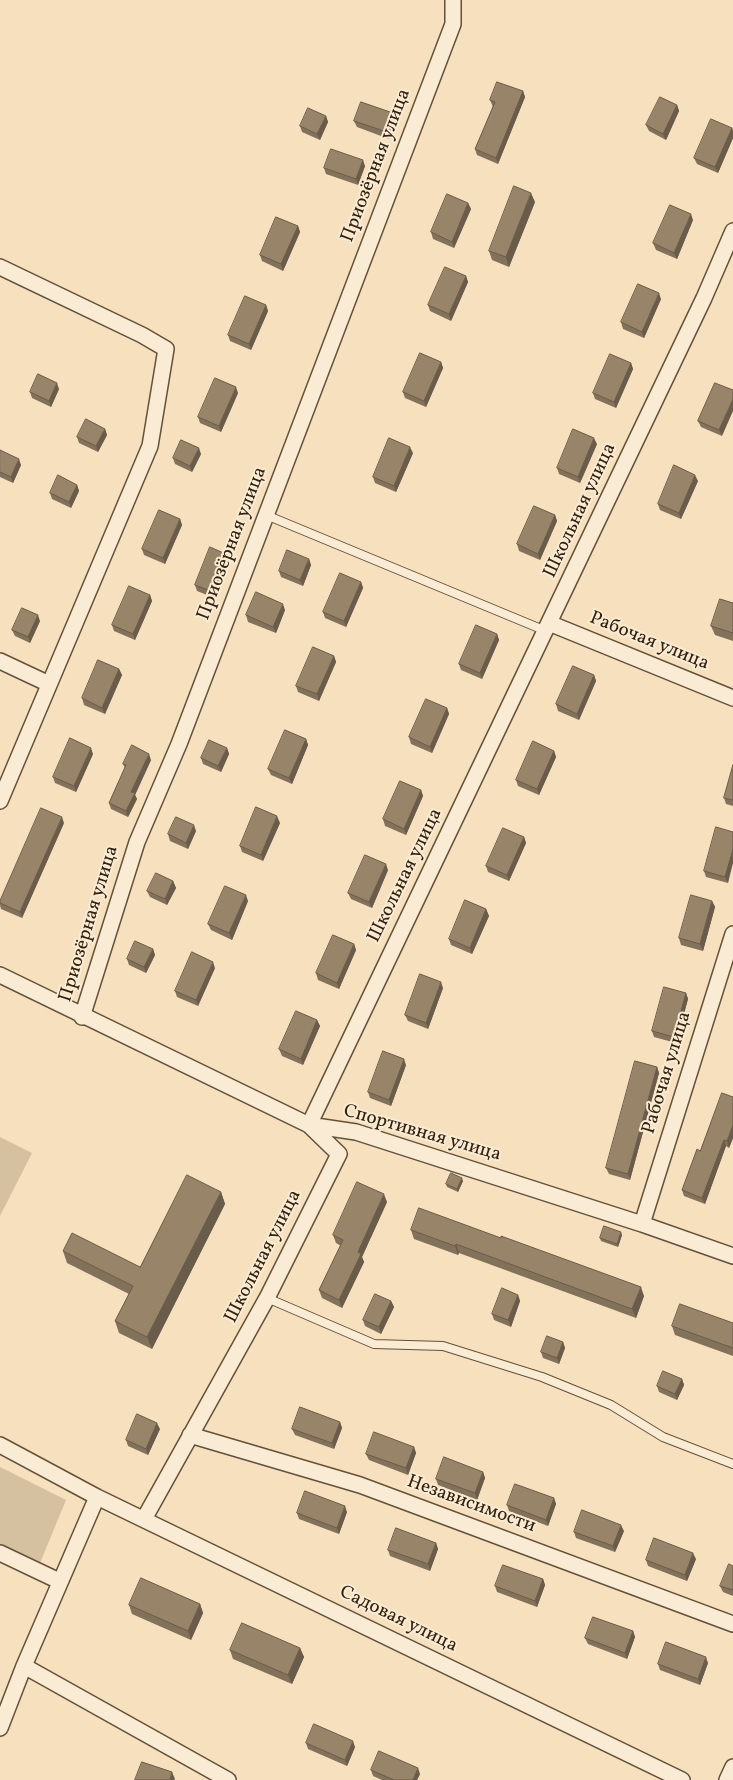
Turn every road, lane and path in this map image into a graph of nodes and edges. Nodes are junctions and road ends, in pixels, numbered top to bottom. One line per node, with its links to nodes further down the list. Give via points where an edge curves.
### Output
1 (453, 0): 4 (street, Приозёрная улица, via 453,24)
2 (733, 231): 5 (street, Школьная улица)
3 (0, 267): 7 (street, via 142,334 166,349 150,446)
4 (266, 515): 5 (lane); 12 (street, Приозёрная улица, via 179,744 137,842)
5 (548, 627): 8 (street, Рабочая улица); 13 (street, Школьная улица)
6 (0, 661): 7 (street)
7 (48, 684): 9 (street)
8 (733, 698)
9 (0, 801)
10 (733, 934): 14 (street, Рабочая улица)
11 (0, 976): 12 (street, Приозёрная улица)
12 (82, 1017): 13 (street, Спортивная улица)
13 (309, 1125): 14 (street, Спортивная улица, via 356,1132); 16 (street, Школьная улица, via 339,1154)
14 (642, 1224): 15 (street, Спортивная улица)
15 (733, 1256)
16 (267, 1298): 17 (street, Школьная улица); 19 (lane, via 374,1344 444,1346 542,1376 611,1405 663,1437)
17 (190, 1434): 21 (street, Школьная улица); 24 (street, Независимости, via 360,1484)
18 (0, 1445): 20 (street, Садовая улица)
19 (733, 1464)
20 (97, 1497): 21 (street, Садовая улица); 23 (street)
21 (144, 1520): 29 (street, Садовая улица)
22 (0, 1553): 23 (street)
23 (59, 1581): 25 (street)
24 (733, 1624)
25 (24, 1666): 26 (street); 28 (street)
26 (0, 1728)
27 (733, 1767): 30 (street)
28 (228, 1780)
29 (682, 1780)
30 (728, 1780)

